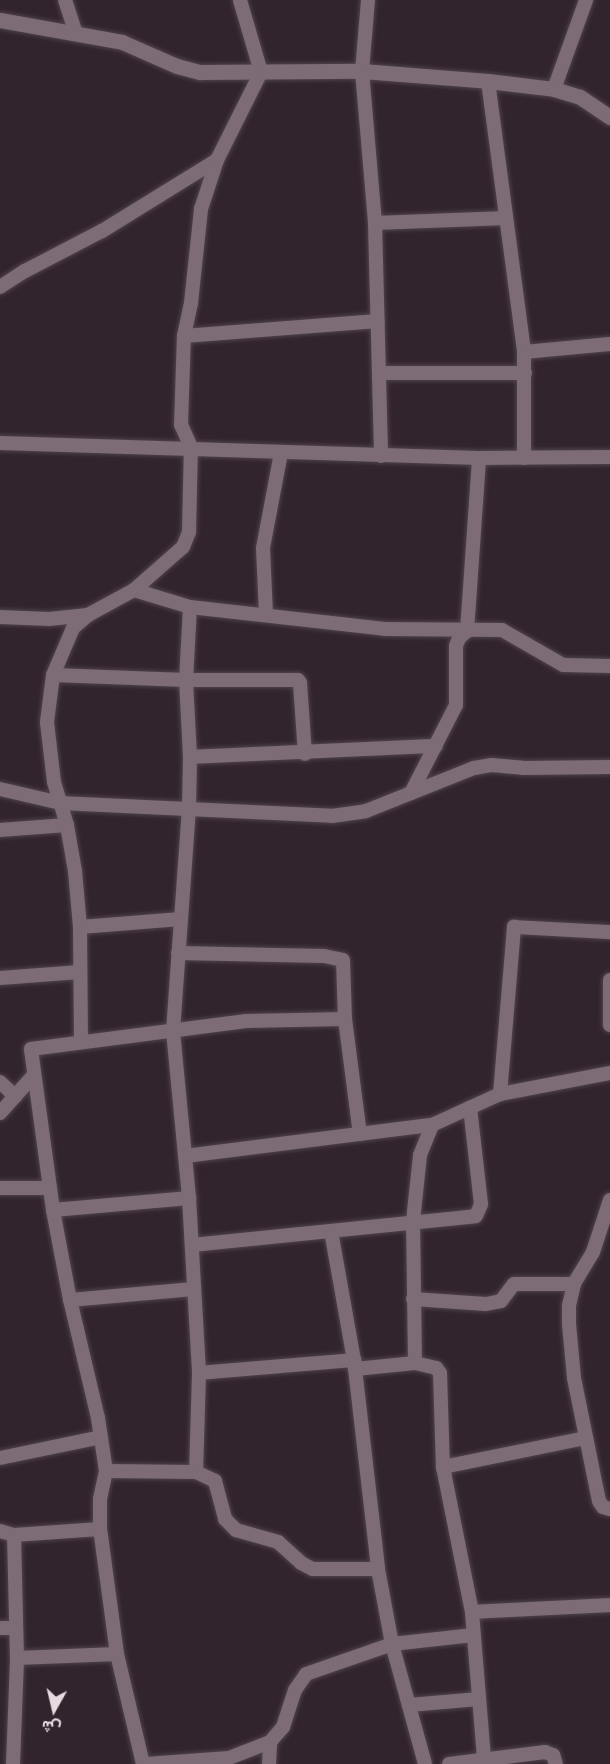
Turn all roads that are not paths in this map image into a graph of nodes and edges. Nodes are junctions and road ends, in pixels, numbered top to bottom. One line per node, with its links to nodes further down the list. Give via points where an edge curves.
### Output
1 (65, 0): 6 (street)
2 (240, 0): 8 (street)
3 (368, 0): 7 (street)
4 (586, 0): 10 (street)
5 (0, 20): 6 (street)
6 (75, 31): 8 (street, via 122,42 200,72)
7 (362, 71): 8 (street); 9 (street); 14 (street)
8 (261, 72): 12 (street)
9 (488, 81): 10 (street); 13 (street)
10 (554, 89): 11 (street, via 580,97)
11 (610, 117)
12 (217, 160): 15 (street, via 102,231); 17 (street, via 201,209)
13 (506, 218): 14 (street); 19 (street)
14 (375, 223): 16 (street)
15 (0, 287)
16 (377, 321): 17 (street); 20 (street)
17 (184, 336): 23 (street, via 181,425)
18 (610, 344): 19 (street)
19 (524, 352): 21 (street)
20 (379, 373): 21 (street); 25 (street)
21 (525, 373): 28 (street)
22 (0, 443): 23 (street)
23 (190, 447): 24 (street); 29 (street, via 189,532 183,547)
24 (281, 453): 25 (street); 31 (street, via 263,548)
25 (381, 456): 27 (street)
26 (610, 457): 28 (street)
27 (479, 458): 28 (street); 34 (street)
28 (524, 458)
29 (134, 590): 30 (street); 32 (street)
30 (190, 607): 31 (street); 37 (street)
31 (266, 614): 34 (street, via 385,629)
32 (88, 615): 33 (street, via 49,619); 36 (street, via 73,628)
33 (0, 617)
34 (467, 631): 35 (street, via 502,630 563,665); 38 (street, via 456,646 456,705)
35 (610, 666)
36 (53, 675): 37 (street); 44 (street, via 47,722)
37 (186, 680): 39 (street, via 298,680); 40 (street)
38 (436, 746): 39 (street); 43 (street)
39 (305, 754): 40 (street)
40 (190, 758): 45 (street)
41 (610, 767): 43 (street, via 491,765)
42 (0, 789): 44 (street)
43 (411, 793): 45 (street, via 348,815)
44 (60, 803): 45 (street); 46 (street)
45 (189, 808): 48 (street)
46 (67, 825): 47 (street); 49 (street)
47 (0, 830)
48 (181, 919): 49 (street); 51 (street)
49 (80, 927): 52 (street)
50 (610, 932): 62 (street, via 514,927)
51 (178, 953): 55 (street, via 341,958 345,963); 57 (street)
52 (80, 972): 53 (street); 58 (street)
53 (0, 978)
54 (610, 980): 56 (street)
55 (345, 1019): 57 (street, via 277,1019); 67 (street)
56 (610, 1025)
57 (173, 1031): 58 (street); 68 (street)
58 (81, 1041): 60 (street, via 31,1049)
59 (610, 1073): 62 (street)
60 (34, 1075): 63 (street); 70 (street)
61 (0, 1082): 63 (street)
62 (500, 1094): 64 (street)
63 (15, 1096): 65 (street)
64 (470, 1108): 66 (street); 74 (street, via 480,1212 465,1218)
65 (0, 1113)
66 (432, 1125): 67 (street); 74 (street, via 420,1155)
67 (360, 1134): 68 (street)
68 (185, 1156): 71 (street)
69 (0, 1188): 70 (street)
70 (50, 1188): 73 (street)
71 (189, 1198): 73 (street); 76 (street)
72 (610, 1200): 77 (street, via 593,1252)
73 (53, 1210): 80 (street)
74 (414, 1221): 75 (street); 79 (street)
75 (331, 1231): 76 (street); 82 (street)
76 (192, 1245): 78 (street)
77 (574, 1284): 79 (street, via 514,1284 501,1301 486,1304); 85 (street, via 569,1305 571,1346)
78 (194, 1289): 80 (street); 83 (street)
79 (413, 1299): 81 (street)
80 (70, 1300): 84 (street)
81 (415, 1363): 82 (street); 87 (street, via 436,1368 440,1373)
82 (354, 1365): 83 (street); 94 (street)
83 (199, 1373): 89 (street)
84 (101, 1437): 86 (street); 88 (street)
85 (586, 1438): 87 (street); 90 (street, via 599,1501)
86 (0, 1458)
87 (443, 1467): 96 (street)
88 (106, 1471): 89 (street); 91 (street, via 100,1499)
89 (196, 1472): 94 (street, via 215,1481 225,1519 236,1530 278,1542 313,1569)
90 (610, 1509)
91 (100, 1529): 93 (street); 101 (street)
92 (0, 1531): 93 (street)
93 (14, 1535): 98 (street)
94 (378, 1569): 100 (street)
95 (610, 1605): 96 (street)
96 (472, 1612): 99 (street)
97 (0, 1628): 98 (street)
98 (16, 1628): 102 (street)
99 (474, 1635): 100 (street); 103 (street)
100 (392, 1644): 104 (street); 105 (street, via 306,1674 295,1690 283,1727)
101 (117, 1654): 102 (street); 108 (street)
102 (17, 1658): 107 (street)
103 (479, 1699): 104 (street); 106 (street)
104 (409, 1705): 110 (street)
105 (270, 1742): 108 (street, via 229,1758); 109 (street)
106 (492, 1760): 111 (street); 112 (street, via 545,1752 553,1755)
107 (13, 1764)
108 (144, 1764)
109 (269, 1764)
110 (425, 1764)
111 (449, 1764)
112 (556, 1764)

